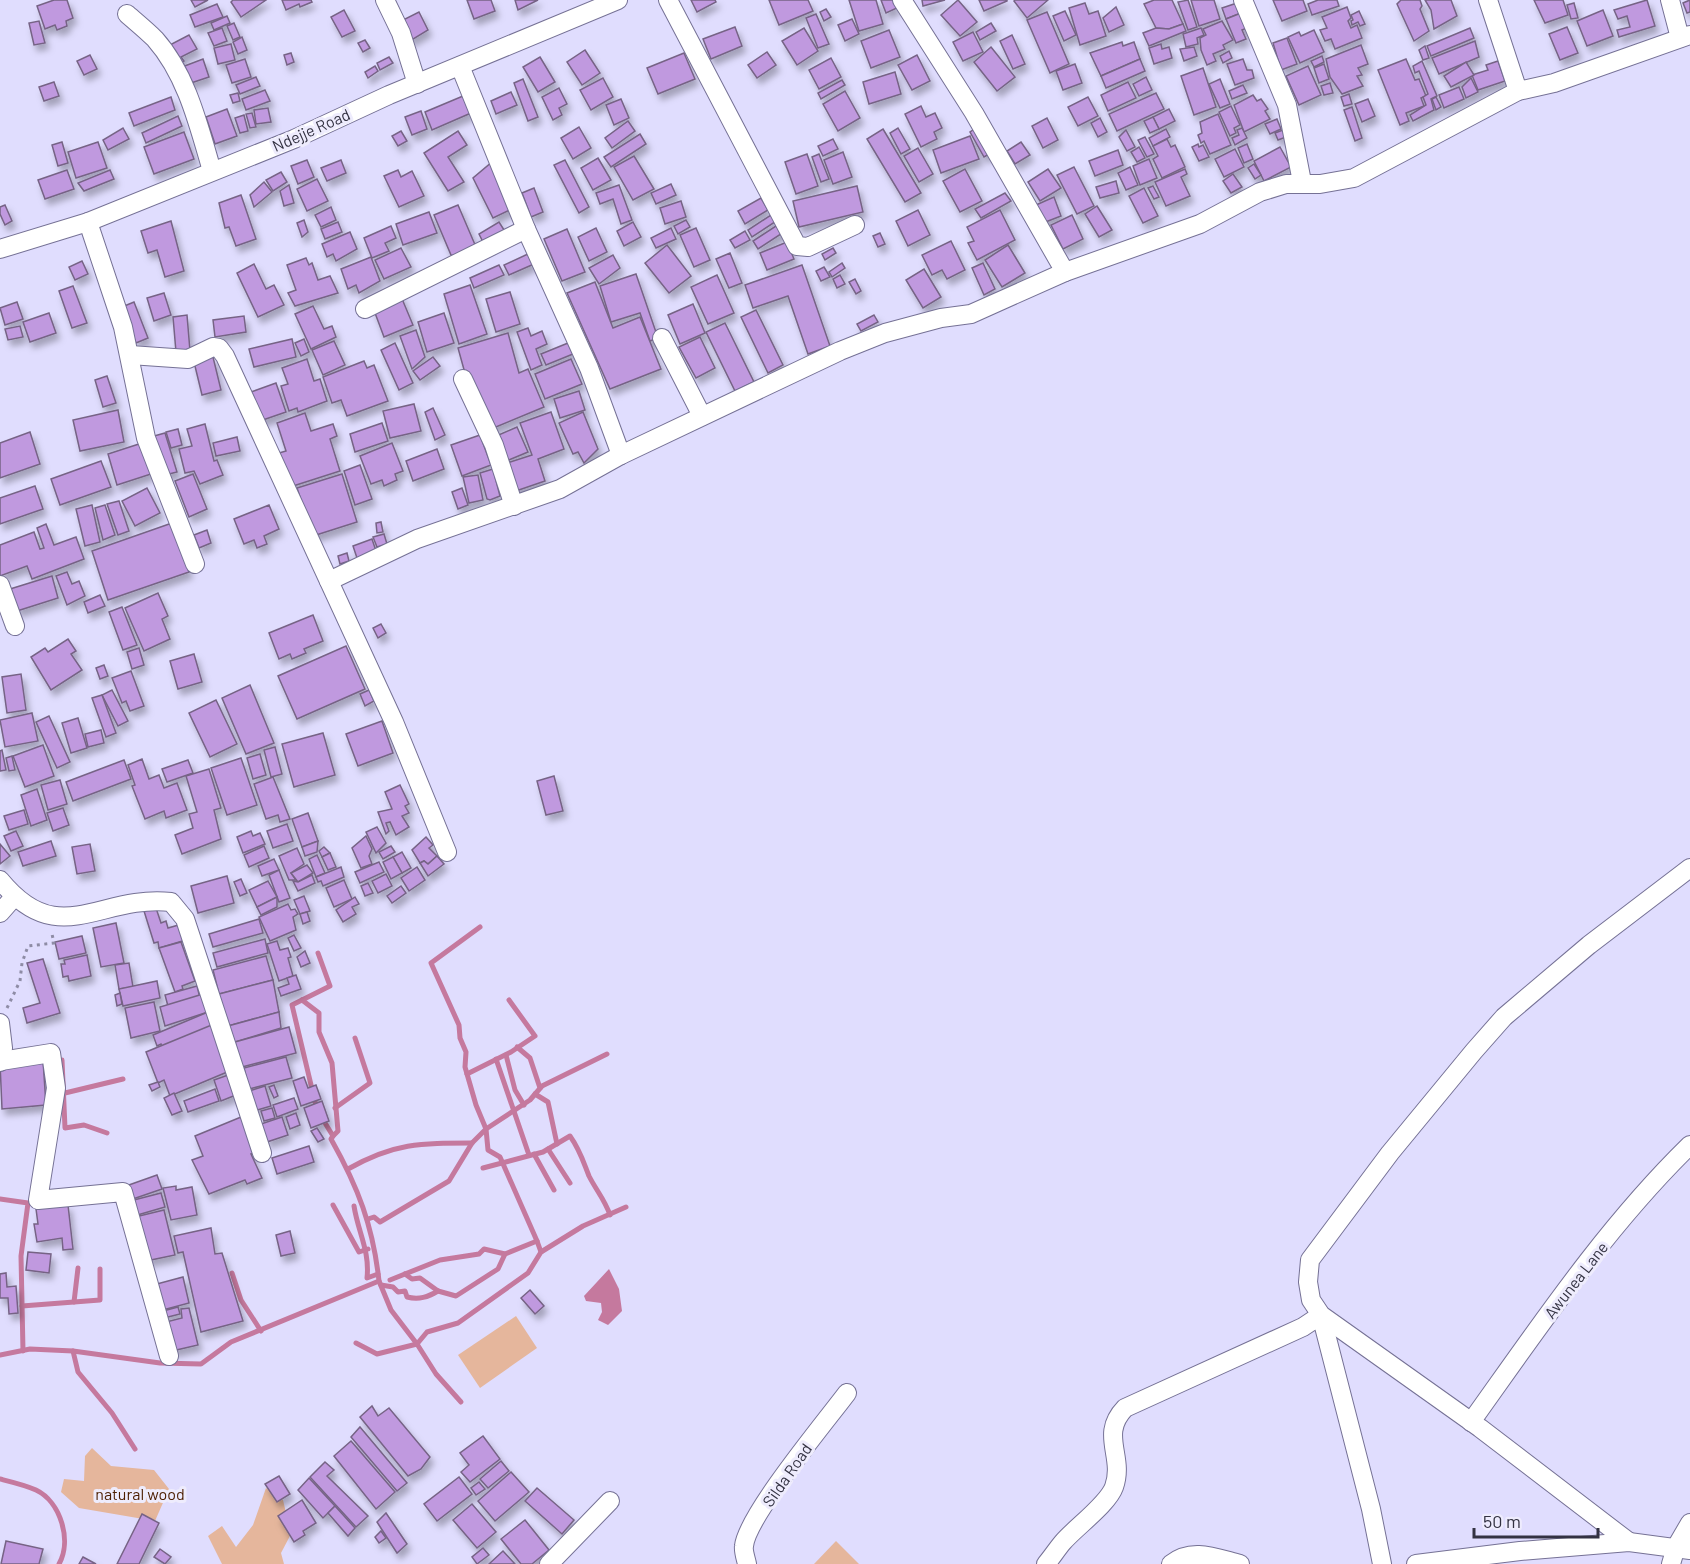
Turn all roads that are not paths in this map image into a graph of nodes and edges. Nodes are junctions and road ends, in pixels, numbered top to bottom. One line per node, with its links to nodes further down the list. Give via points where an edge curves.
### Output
1 (385, 0): 11 (street, via 401,33)
2 (618, 0): 10 (street, Ndejje Road)
3 (668, 0): 16 (street, via 797,246 808,247)
4 (902, 0): 19 (street, via 974,113)
5 (1243, 0): 14 (street, via 1287,105)
6 (1488, 0): 12 (street)
7 (1670, 0): 9 (street)
8 (127, 14): 13 (street, via 156,40 176,72 194,107)
9 (1685, 36): 12 (street, via 1554,83)
10 (460, 66): 11 (street, Ndejje Road); 17 (street)
11 (417, 84): 13 (street, Ndejje Road)
12 (1518, 91): 14 (street, via 1354,178 1320,184)
13 (212, 171): 15 (street, Ndejje Road)
14 (1302, 182): 19 (street, via 1260,192 1200,224)
15 (87, 222): 18 (street, Ndejje Road); 22 (street)
16 (855, 225)
17 (526, 229): 20 (street); 25 (street, via 589,368)
18 (0, 249)
19 (1065, 272): 24 (street, via 970,314 885,333)
20 (365, 309)
21 (663, 338): 24 (street)
22 (130, 355): 27 (street, via 146,438); 28 (street, via 188,359 219,348)
23 (463, 379): 26 (street, via 495,445)
24 (702, 416): 25 (street)
25 (621, 455): 26 (street, via 560,489)
26 (514, 506): 28 (street, via 417,540)
27 (195, 564)
28 (329, 580): 31 (street, via 394,722)
29 (0, 585): 30 (street)
30 (15, 626)
31 (447, 852)
32 (1690, 868): 40 (street, via 1589,945 1504,1017 1474,1050 1390,1152 1310,1260 1309,1291)
33 (0, 880): 34 (street)
34 (14, 897): 35 (street); 39 (street, via 32,910 67,918 150,900 171,902 185,919)
35 (0, 913)
36 (4, 1019): 37 (street)
37 (1, 1061): 41 (street, via 51,1053 56,1088 38,1200 123,1192)
38 (1690, 1145): 43 (street, Awunea Lane, via 1564,1292)
39 (262, 1153)
40 (1321, 1315): 43 (street); 51 (street, via 1303,1327 1125,1408 1114,1419 1118,1471 1114,1490); 54 (street)
41 (169, 1356)
42 (847, 1393): 50 (street, Silda Road, via 752,1528 744,1546)
43 (1471, 1422): 46 (street)
44 (610, 1501): 49 (street)
45 (1690, 1523): 47 (street)
46 (1629, 1542): 47 (street); 48 (street)
47 (1679, 1554)
48 (1422, 1563)
49 (549, 1564)
50 (747, 1564)
51 (1046, 1564)
52 (1171, 1564): 53 (street, via 1184,1555 1196,1553)
53 (1240, 1564)
54 (1382, 1564)

